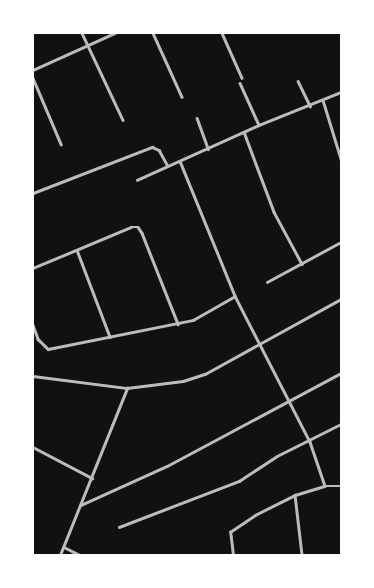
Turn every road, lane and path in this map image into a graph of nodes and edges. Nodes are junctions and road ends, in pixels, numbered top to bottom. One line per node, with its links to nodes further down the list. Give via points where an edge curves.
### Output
1 (82, 33): 5 (street)
2 (115, 33): 5 (street)
3 (152, 33): 12 (street)
4 (222, 33): 8 (street)
5 (89, 45): 6 (street); 16 (street)
6 (33, 70)
7 (33, 78): 19 (street)
8 (242, 78)
9 (298, 81): 14 (street)
10 (240, 83): 17 (street)
11 (341, 92): 13 (street)
12 (182, 97)
13 (323, 100): 14 (street); 21 (street)
14 (310, 106): 17 (street)
15 (197, 118): 20 (street)
16 (123, 120)
17 (259, 125): 18 (street)
18 (244, 132): 20 (street); 28 (street, via 274,212)
19 (61, 144)
20 (208, 148): 22 (street)
21 (341, 158)
22 (180, 161): 23 (street); 31 (street)
23 (168, 166): 24 (street); 25 (street, via 160,150 152,147)
24 (137, 180)
25 (33, 193)
26 (341, 242): 28 (street)
27 (77, 250): 29 (street); 33 (street, via 132,227 138,227); 35 (street)
28 (302, 264): 30 (street)
29 (33, 268)
30 (267, 282)
31 (235, 296): 33 (street, via 193,320); 36 (street)
32 (341, 299): 36 (street)
33 (178, 324): 35 (street)
34 (33, 325): 35 (street, via 38,339 48,349)
35 (110, 337)
36 (259, 343): 39 (street, via 198,376 183,381); 40 (street)
37 (341, 373): 40 (street)
38 (33, 376): 39 (street)
39 (127, 388): 44 (street)
40 (288, 401): 42 (street); 48 (street, via 167,466)
41 (341, 424): 42 (street)
42 (310, 442): 45 (street); 49 (street, via 277,456 239,481)
43 (33, 447): 44 (street)
44 (92, 478): 48 (street)
45 (324, 486): 46 (street); 47 (street)
46 (341, 486)
47 (294, 495): 53 (street, via 255,515 230,532); 54 (street)
48 (81, 505): 50 (street)
49 (118, 526)
50 (64, 547): 51 (street); 52 (street)
51 (60, 555)
52 (80, 555)
53 (233, 555)
54 (302, 555)

